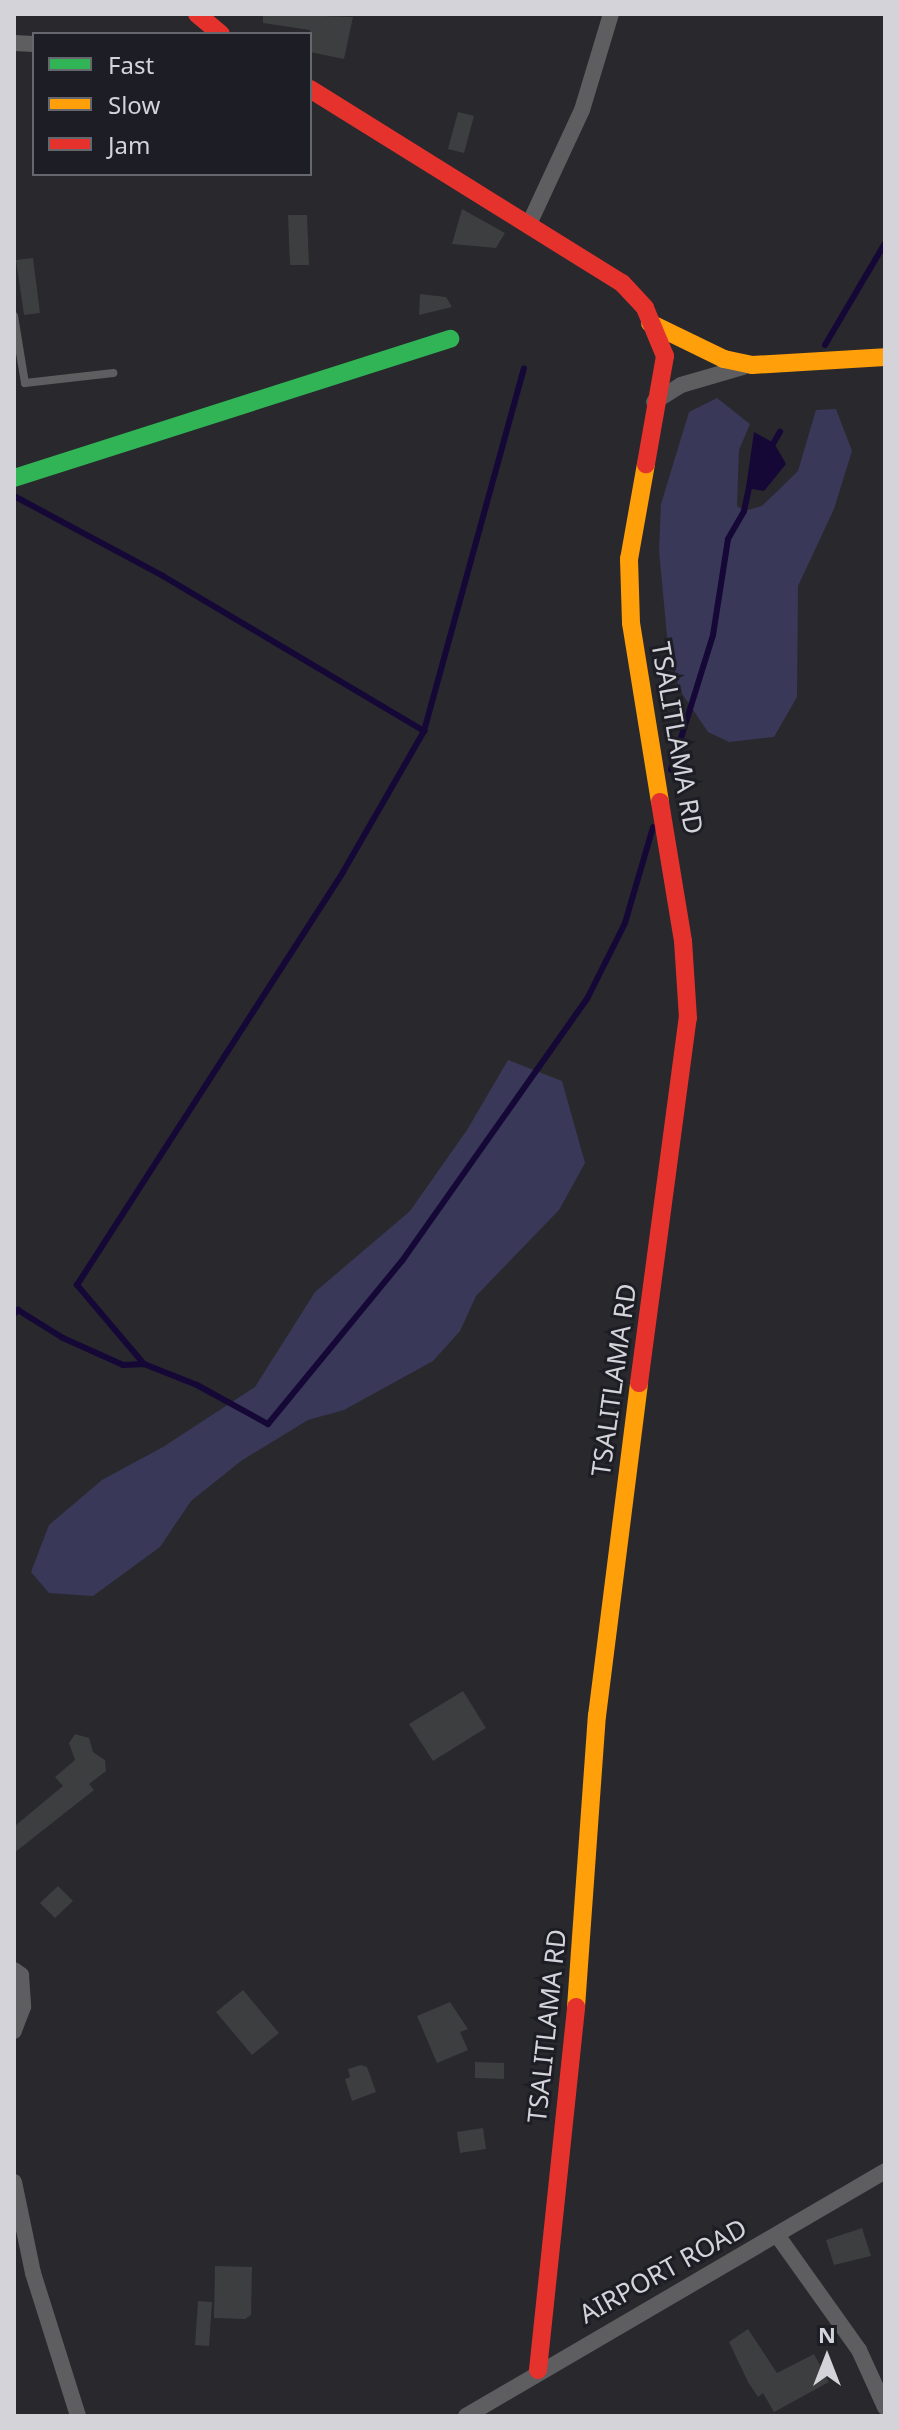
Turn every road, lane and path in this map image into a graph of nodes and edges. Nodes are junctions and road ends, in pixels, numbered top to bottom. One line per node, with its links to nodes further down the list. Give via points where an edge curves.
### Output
1 (197, 14): 3 (street)
2 (611, 14): 5 (street, via 582,110)
3 (219, 32)
4 (312, 90): 5 (street)
5 (530, 222): 7 (street, via 622,283 645,308)
6 (14, 316): 14 (lane, via 25,383)
7 (650, 323): 9 (street); 12 (street)
8 (450, 339): 18 (street)
9 (684, 341): 10 (street); 12 (street)
10 (703, 350): 13 (street); 15 (street, via 708,361)
11 (885, 357): 13 (street)
12 (664, 362): 16 (street); 17 (street, TSALITLAMA RD)
13 (752, 365): 15 (street)
14 (113, 373)
15 (700, 380): 16 (street)
16 (681, 385): 17 (street)
17 (653, 403): 24 (street, TSALITLAMA RD, via 629,559 631,623 683,941 686,1046 599,1702 583,1935)
18 (14, 478)
19 (14, 1970): 20 (street, via 21,1975 23,2007)
20 (14, 2031)
21 (885, 2171): 23 (street, AIRPORT ROAD)
22 (14, 2182): 26 (street, via 33,2273)
23 (777, 2235): 24 (street, AIRPORT ROAD); 25 (street, via 859,2350)
24 (538, 2370): 27 (street, AIRPORT ROAD)
25 (885, 2407)
26 (78, 2416)
27 (467, 2416)

